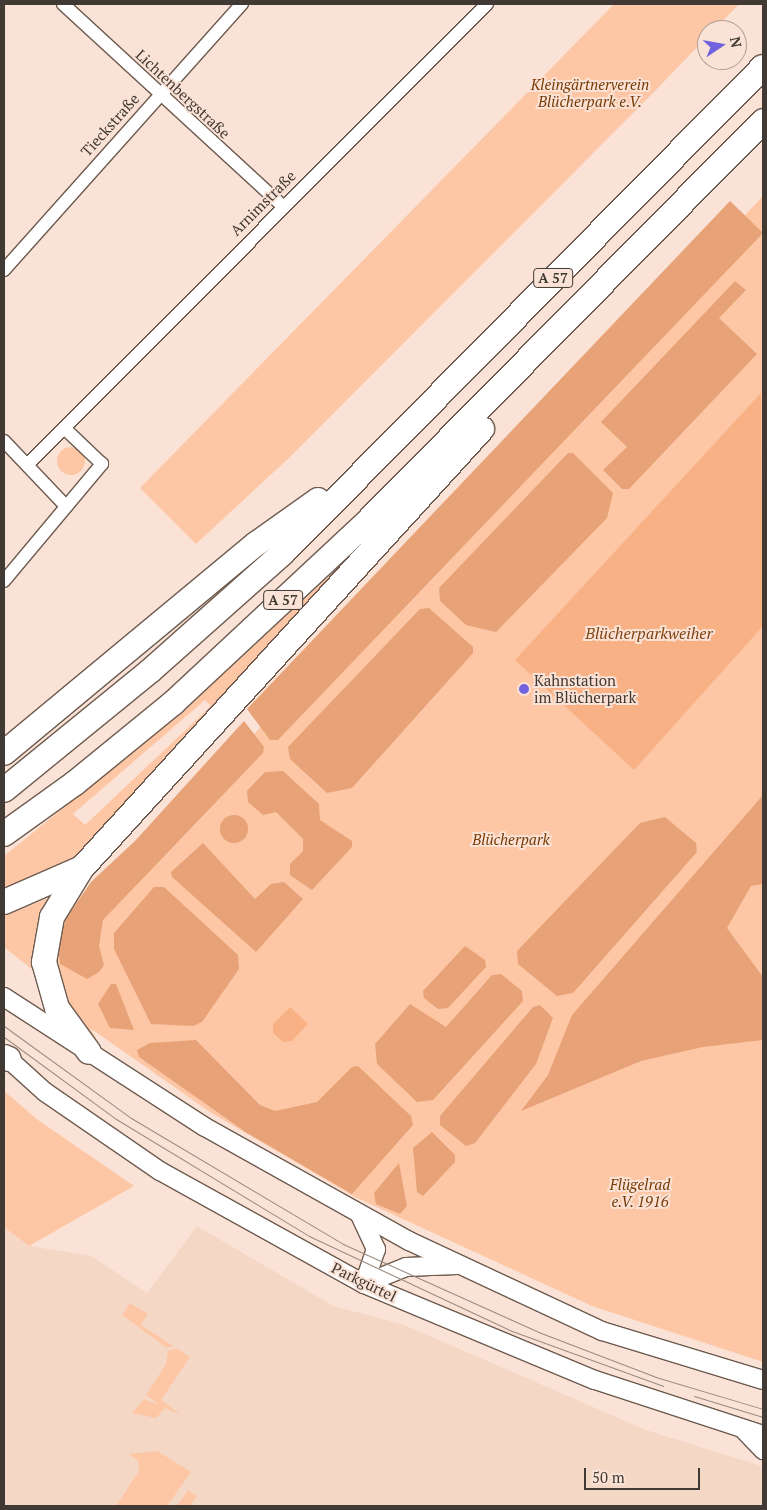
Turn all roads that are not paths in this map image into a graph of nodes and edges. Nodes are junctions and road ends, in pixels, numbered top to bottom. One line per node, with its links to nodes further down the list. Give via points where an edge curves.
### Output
1 (63, 4): 5 (street, Lichtenbergstraße)
2 (242, 4): 5 (street, Tieckstraße)
3 (487, 4): 7 (street, Arnimstraße)
4 (763, 67): 13 (highway, A 57)
5 (159, 95): 7 (street, Lichtenbergstraße); 8 (street, Tieckstraße)
6 (763, 121): 9 (highway, A 57)
7 (282, 206): 10 (street, Arnimstraße)
8 (4, 270)
9 (544, 346): 18 (highway, A 57, via 370,519 172,703 75,784); 19 (highway, via 523,383)
10 (64, 428): 12 (street, Arnimstraße); 14 (street, via 102,464)
11 (4, 440): 12 (street)
12 (27, 465): 14 (street)
13 (349, 481): 16 (highway, via 256,544); 17 (highway, A 57, via 275,560 150,671)
14 (66, 506): 15 (street)
15 (4, 581)
16 (4, 753)
17 (4, 790)
18 (4, 834)
19 (82, 868): 20 (highway); 22 (highway, via 52,917 44,962 57,1008)
20 (4, 902)
21 (4, 996): 22 (main road)
22 (89, 1052): 24 (main road, via 246,1152)
23 (6, 1057): 26 (main road, Parkgürtel, via 45,1092 160,1171)
24 (360, 1216): 25 (main road); 26 (main road, via 376,1249)
25 (462, 1265): 26 (main road, via 406,1267); 27 (main road, via 602,1331)
26 (364, 1284): 28 (main road, Parkgürtel, via 595,1380)
27 (763, 1380)
28 (743, 1429): 29 (main road, Parkgürtel); 30 (main road)
29 (763, 1435)
30 (763, 1450)

